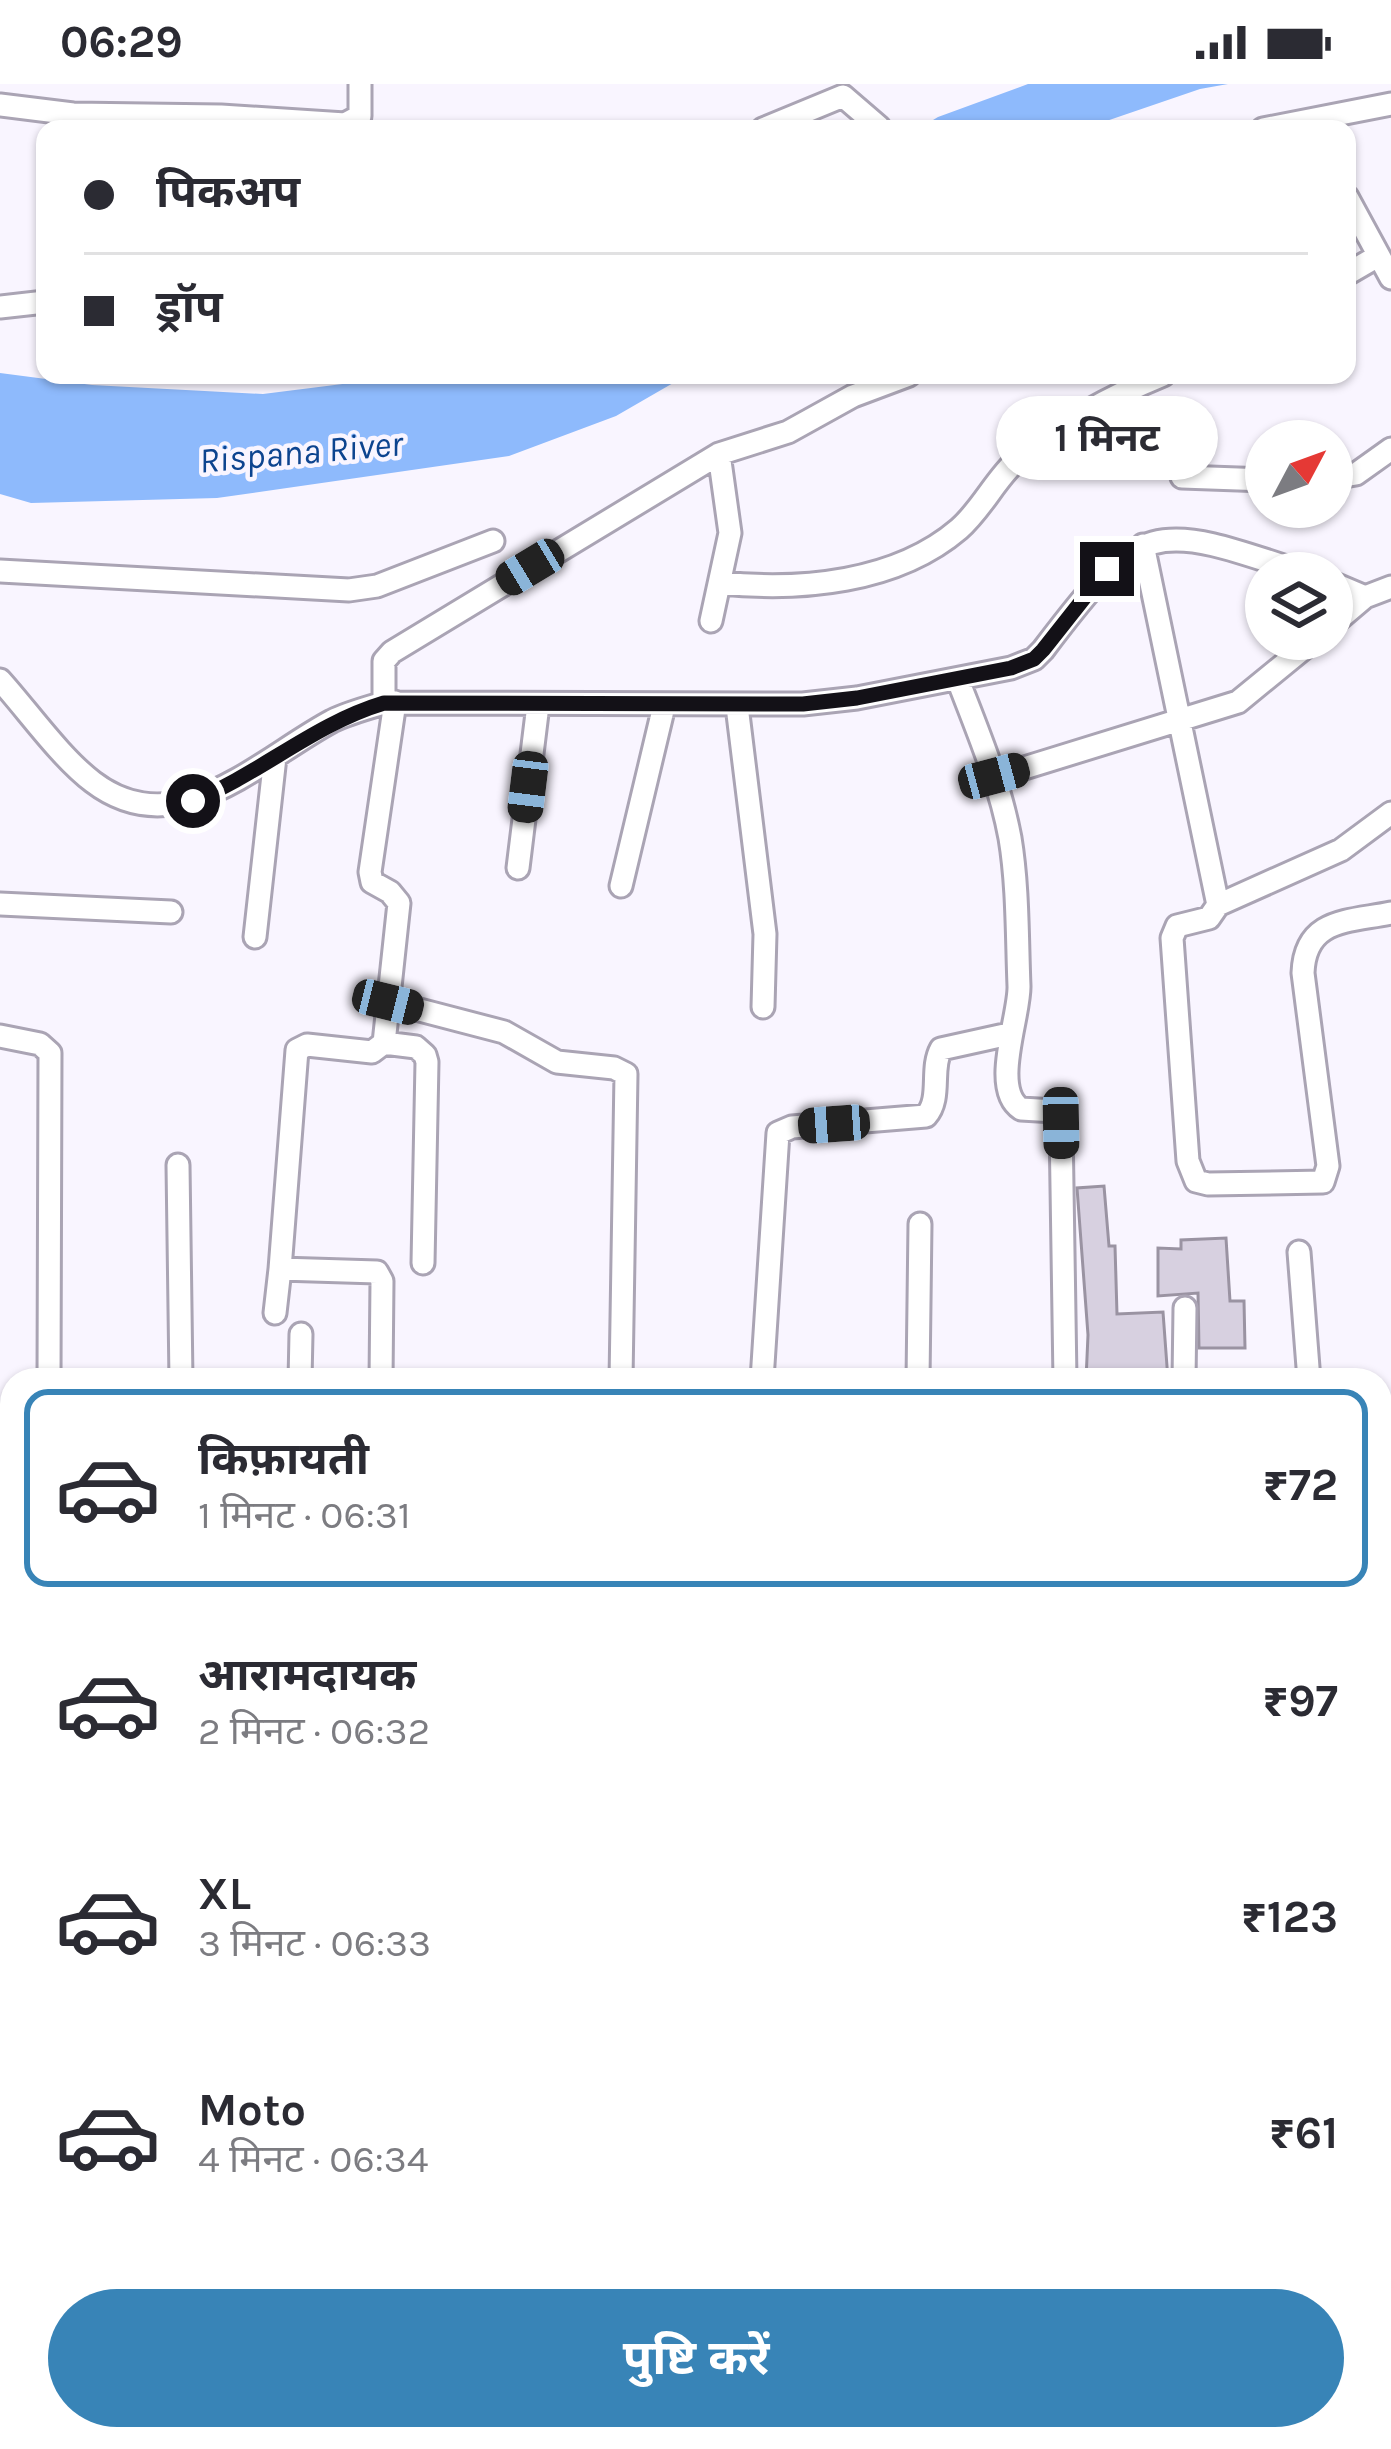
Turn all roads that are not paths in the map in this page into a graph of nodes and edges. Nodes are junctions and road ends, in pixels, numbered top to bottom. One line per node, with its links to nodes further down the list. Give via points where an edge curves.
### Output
1 (360, 84): 5 (street)
2 (0, 104): 4 (street)
3 (1391, 104): 8 (street)
4 (157, 120)
5 (359, 120)
6 (786, 120): 7 (street, via 843,96)
7 (870, 120)
8 (1325, 120)
9 (1356, 213): 10 (street)
10 (1378, 256): 11 (street); 12 (street)
11 (1356, 269)
12 (1391, 278)
13 (36, 303): 14 (street)
14 (0, 307)
15 (886, 384): 18 (street, via 788,432)
16 (1142, 384): 26 (street, via 1022,455 972,516 921,554 819,584)
17 (1391, 449): 19 (street)
18 (718, 454): 26 (street, via 730,533); 35 (street, via 392,652 384,661)
19 (1353, 474)
20 (1182, 477): 21 (street)
21 (1245, 479)
22 (493, 541): 25 (street, via 349,590)
23 (1143, 545): 24 (street, via 1214,543); 34 (street, via 1107,569 1034,659); 39 (street)
24 (1245, 553)
25 (0, 571)
26 (721, 584): 31 (street)
27 (1391, 586): 29 (street)
28 (1353, 592): 29 (street)
29 (1365, 597): 30 (street)
30 (1353, 607)
31 (711, 621)
32 (1289, 660): 39 (street, via 1238,702)
33 (0, 680): 40 (street, via 89,780 136,802 193,801)
34 (958, 680): 38 (street, via 833,701); 41 (street)
35 (389, 703): 36 (street); 40 (street, via 334,720); 50 (street, via 370,872 399,903)
36 (538, 705): 37 (street); 43 (street)
37 (664, 706): 38 (street); 44 (street)
38 (736, 706): 51 (street, via 765,934)
39 (1181, 719): 41 (street); 46 (street)
40 (275, 758): 49 (street)
41 (994, 776): 52 (street, via 1012,858 1019,994)
42 (1391, 813): 46 (street, via 1341,850)
43 (518, 868)
44 (621, 886)
45 (0, 904): 47 (street)
46 (1218, 905): 48 (street, via 1209,918 1178,926 1172,938 1190,1172 1208,1184 1323,1182 1328,1166 1304,953 1330,926)
47 (171, 912)
48 (1391, 913)
49 (255, 937)
50 (388, 1002): 54 (street); 67 (street, via 504,1032 556,1062 626,1073)
51 (763, 1007)
52 (1009, 1034): 68 (street, via 941,1049 926,1116 778,1133); 70 (street, via 1011,1101 1054,1111 1061,1123)
53 (0, 1036): 63 (street, via 50,1053)
54 (384, 1043): 58 (street, via 416,1047 427,1062); 59 (street, via 372,1052 297,1050)
55 (178, 1165): 64 (street)
56 (920, 1224): 69 (street)
57 (1299, 1252): 72 (street)
58 (423, 1263)
59 (280, 1269): 61 (street); 66 (street, via 380,1276)
60 (1185, 1308): 71 (street)
61 (275, 1313)
62 (301, 1334): 65 (street)
63 (50, 1368)
64 (181, 1368)
65 (300, 1368)
66 (381, 1368)
67 (621, 1368)
68 (763, 1368)
69 (918, 1368)
70 (1065, 1368)
71 (1184, 1368)
72 (1308, 1368)

